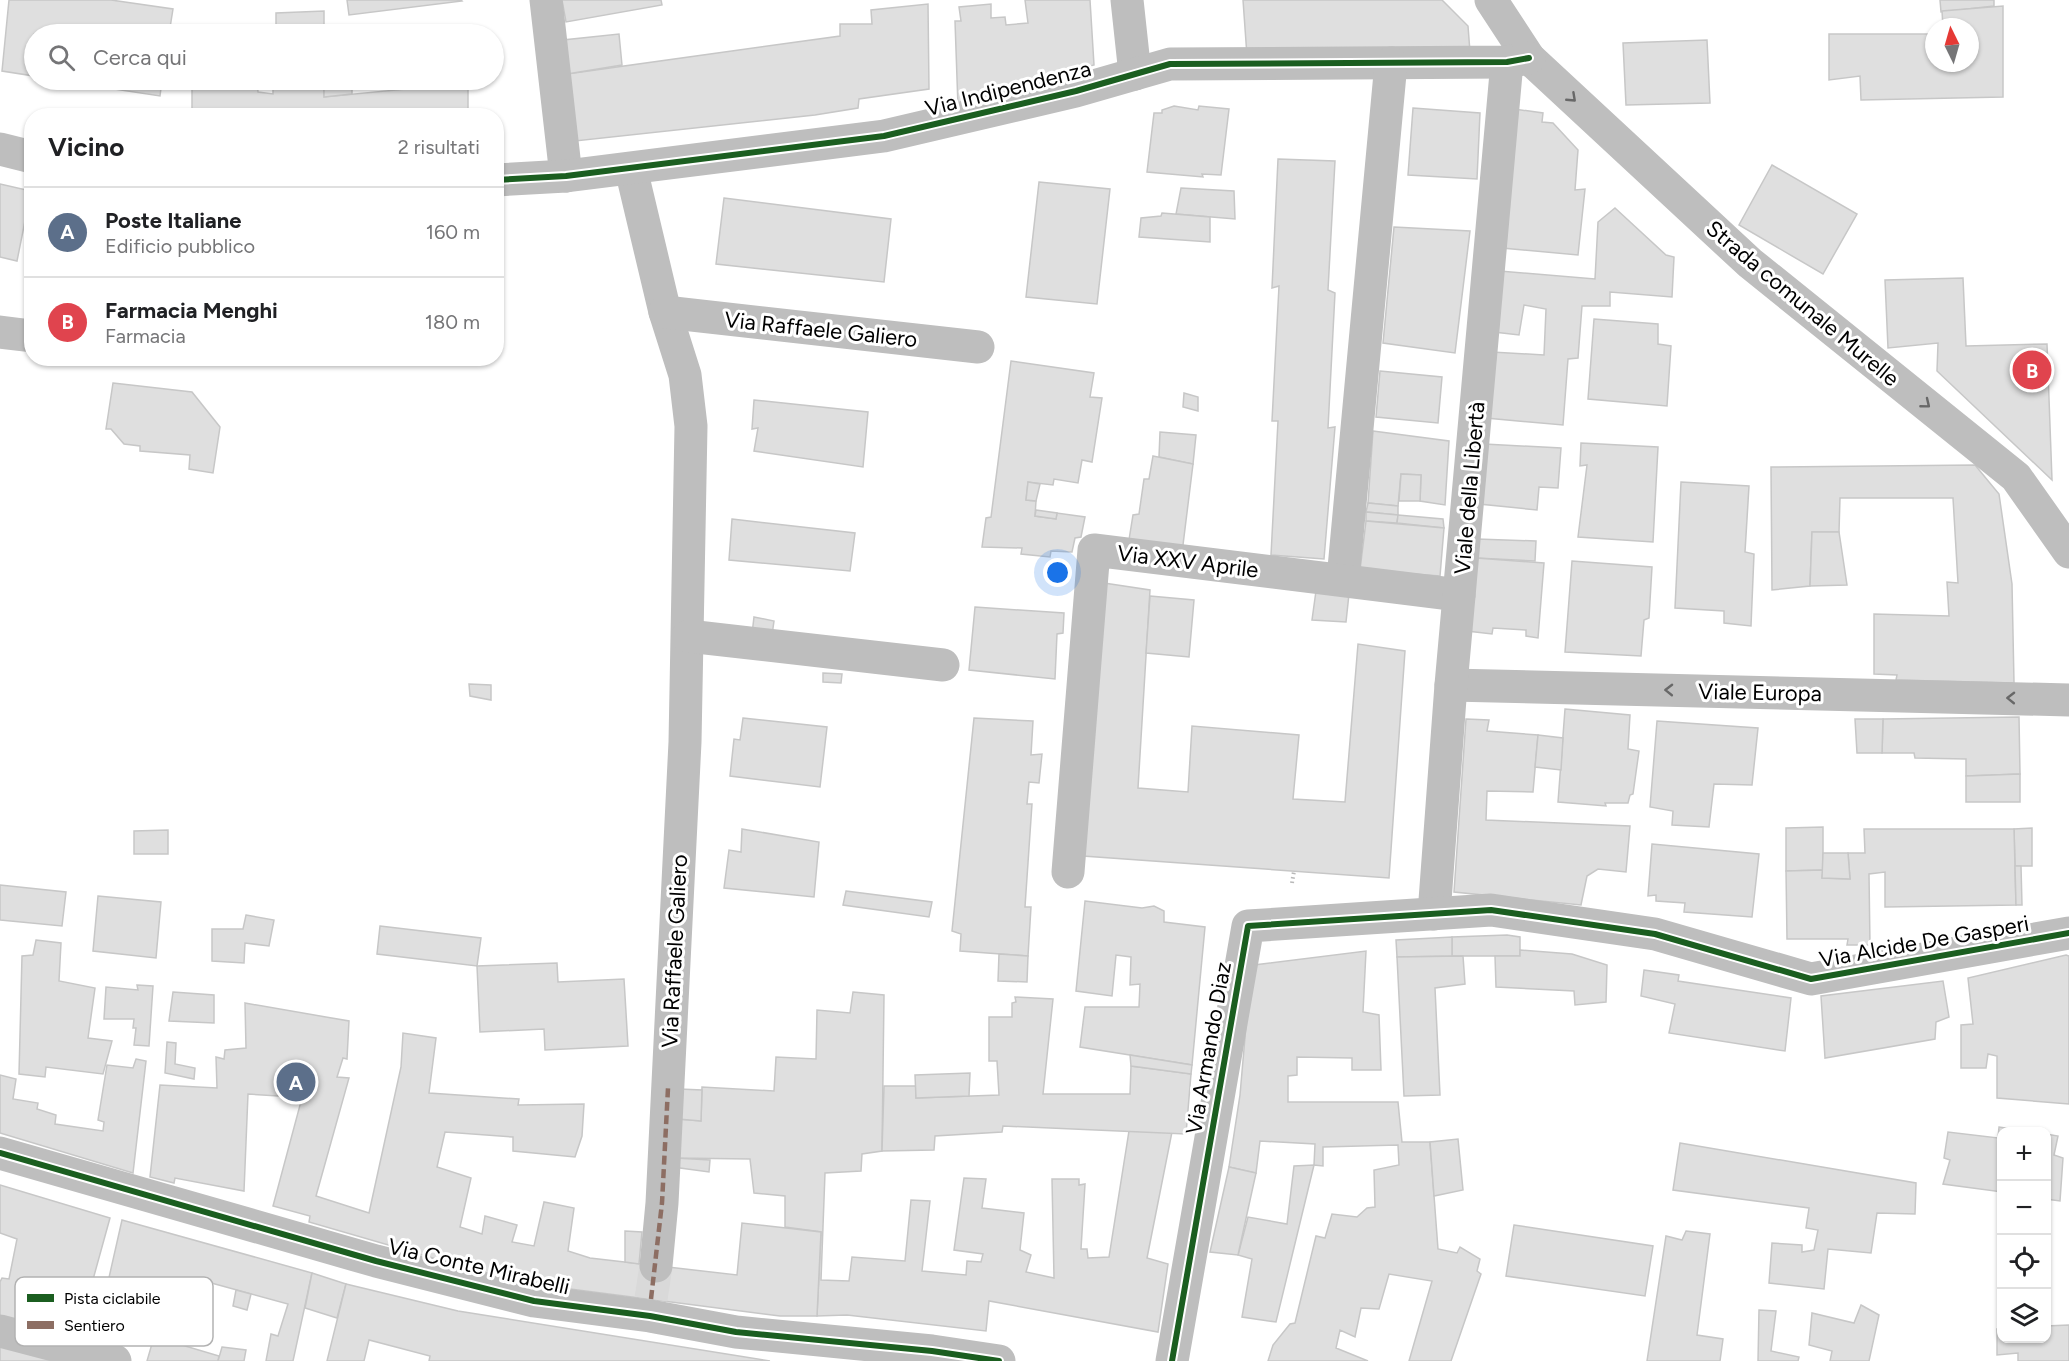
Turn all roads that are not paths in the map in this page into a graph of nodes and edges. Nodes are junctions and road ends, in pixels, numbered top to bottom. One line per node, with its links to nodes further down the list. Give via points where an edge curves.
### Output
1 (546, 0): 10 (street)
2 (1128, 0): 6 (street)
3 (1491, 0): 4 (street, Strada comunale Murelle)
4 (1518, 60): 5 (street, Via Indipendenza); 16 (street, Strada comunale Murelle, one-way to 16, via 1750,263 2016,477); 18 (street, Viale della Libertà)
5 (1391, 63): 6 (street, Via Indipendenza, via 1170,64); 17 (street)
6 (1135, 75): 9 (street, Via Indipendenza, via 884,136)
7 (0, 149): 8 (street)
8 (24, 155)
9 (631, 169): 10 (street, Via Indipendenza); 12 (street, Via Raffaele Galiero)
10 (566, 176): 11 (street, Via Indipendenza)
11 (504, 180)
12 (665, 312): 15 (street, Via Raffaele Galiero); 19 (street, Via Raffaele Galiero, via 685,375 691,426)
13 (0, 332): 14 (street)
14 (24, 335)
15 (978, 347)
16 (2069, 552)
17 (1343, 579): 18 (street, Via XXV Aprile); 23 (street, Via XXV Aprile, via 1094,550)
18 (1459, 595): 21 (street, Viale della Libertà)
19 (688, 636): 20 (street); 27 (street, Via Raffaele Galiero)
20 (943, 665)
21 (1451, 685): 22 (street, Viale Europa, one-way to 21); 24 (street, Viale della Libertà)
22 (2069, 700)
23 (1068, 872)
24 (1434, 914): 25 (street, Via Alcide De Gasperi, via 1491,910 1655,934 1811,979); 34 (street, Via Armando Diaz, via 1248,926)
25 (2069, 933)
26 (0, 1153): 31 (street, Via Conte Mirabelli, via 387,1264 534,1300 651,1307 736,1332)
27 (656, 1266)
28 (0, 1331): 29 (street)
29 (15, 1335)
30 (58, 1346): 32 (street)
31 (931, 1356): 33 (street, Via Conte Mirabelli)
32 (116, 1361)
33 (999, 1361)
34 (1172, 1361)

